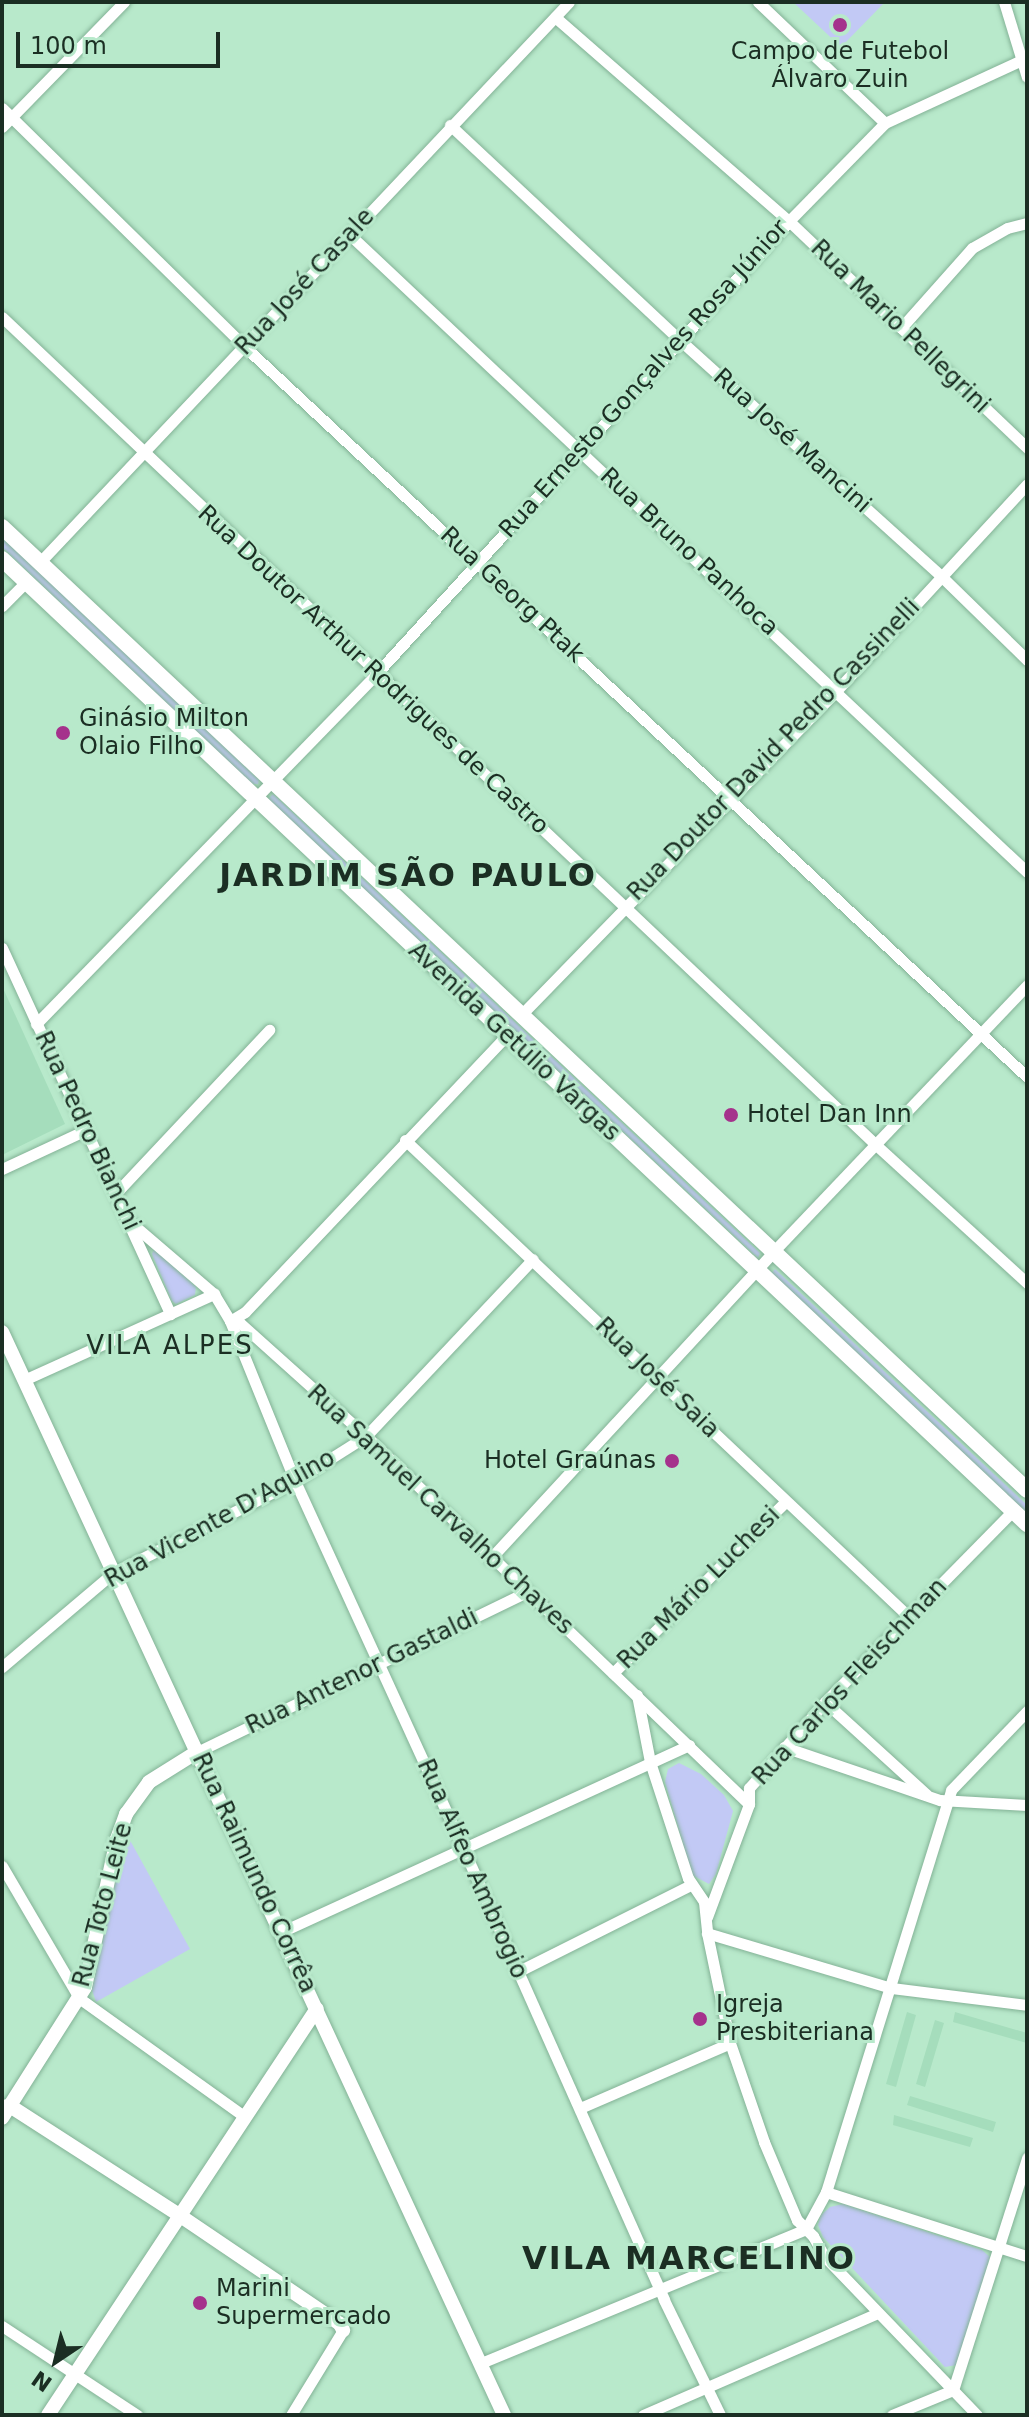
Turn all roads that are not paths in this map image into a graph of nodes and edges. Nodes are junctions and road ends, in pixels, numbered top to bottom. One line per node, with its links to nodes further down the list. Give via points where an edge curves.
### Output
1 (124, 2): 9 (street)
2 (569, 2): 5 (street, Rua José Casale)
3 (758, 2): 10 (street)
4 (1004, 2): 6 (street)
5 (555, 17): 11 (street, Rua José Casale); 13 (street, Rua Mario Pellegrini)
6 (1022, 60): 7 (street); 10 (street, Rua Ernesto Gonçalves Rosa Júnior)
7 (1027, 77)
8 (2, 108): 9 (street, Rua Georg Ptak)
9 (12, 117): 12 (street); 19 (street, Rua Georg Ptak)
10 (885, 123): 13 (street, Rua Ernesto Gonçalves Rosa Júnior)
11 (450, 125): 15 (street, Rua José Casale); 18 (street, Rua José Mancini)
12 (2, 127)
13 (789, 221): 17 (street, Rua Mario Pellegrini); 18 (street, Rua Ernesto Gonçalves Rosa Júnior)
14 (1027, 223): 17 (street, via 972,248)
15 (350, 235): 19 (street, Rua José Casale); 21 (street, Rua Bruno Panhoca)
16 (2, 317): 22 (street, Rua Doutor Arthur Rodrigues de Castro)
17 (901, 328): 20 (street, Rua Mario Pellegrini)
18 (681, 341): 21 (street, Rua Ernesto Gonçalves Rosa Júnior); 28 (street, Rua José Mancini)
19 (244, 346): 22 (street, Rua José Casale); 27 (street, Rua Georg Ptak)
20 (1027, 448)
21 (580, 450): 27 (street, Rua Ernesto Gonçalves Rosa Júnior); 33 (street, Rua Bruno Panhoca)
22 (142, 453): 26 (street, Rua José Casale); 32 (street, Rua Doutor Arthur Rodrigues de Castro)
23 (1027, 484): 28 (street, Rua Doutor David Pedro Cassinelli)
24 (2, 527): 26 (main road, Avenida Getúlio Vargas)
25 (2, 559): 29 (main road, Avenida Getúlio Vargas)
26 (40, 562): 34 (main road, Avenida Getúlio Vargas)
27 (477, 562): 32 (street, Rua Ernesto Gonçalves Rosa Júnior); 36 (street, Rua Georg Ptak)
28 (940, 575): 31 (street, Rua José Mancini); 33 (street, Rua Doutor David Pedro Cassinelli)
29 (26, 582): 30 (street); 35 (main road, Avenida Getúlio Vargas)
30 (2, 606)
31 (1027, 660)
32 (377, 673): 34 (street, Rua Ernesto Gonçalves Rosa Júnior); 38 (street, Rua Doutor Arthur Rodrigues de Castro)
33 (837, 690): 36 (street, Rua Doutor David Pedro Cassinelli); 37 (street, Rua Bruno Panhoca)
34 (273, 777): 35 (street, Rua Ernesto Gonçalves Rosa Júnior); 41 (main road, Avenida Getúlio Vargas)
35 (254, 797): 42 (street, Rua Ernesto Gonçalves Rosa Júnior); 45 (main road, Avenida Getúlio Vargas)
36 (730, 798): 38 (street, Rua Doutor David Pedro Cassinelli); 44 (street, Rua Georg Ptak)
37 (1027, 872)
38 (625, 906): 41 (street, Rua Doutor David Pedro Cassinelli); 49 (street, Rua Doutor Arthur Rodrigues de Castro)
39 (2, 949): 42 (street, Rua Pedro Bianchi)
40 (1027, 985): 44 (street)
41 (520, 1016): 53 (main road, Avenida Getúlio Vargas)
42 (36, 1024): 47 (street, Rua Pedro Bianchi)
43 (269, 1030): 51 (street)
44 (981, 1034): 46 (street, Rua Georg Ptak); 49 (street)
45 (507, 1035): 48 (street); 55 (main road, Avenida Getúlio Vargas)
46 (1027, 1077)
47 (84, 1131): 50 (street); 51 (street, Rua Pedro Bianchi)
48 (405, 1140): 54 (street, Rua José Saia); 59 (street, via 245,1312)
49 (876, 1145): 53 (street); 56 (street, Rua Doutor Arthur Rodrigues de Castro)
50 (2, 1169)
51 (116, 1193): 52 (street, Rua Pedro Bianchi)
52 (130, 1222): 57 (street, Rua Samuel Carvalho Chaves); 58 (street, Rua Pedro Bianchi)
53 (772, 1253): 55 (street); 65 (main road, Avenida Getúlio Vargas)
54 (533, 1259): 61 (street, Rua José Saia); 63 (street)
55 (756, 1270): 61 (street); 67 (main road, Avenida Getúlio Vargas)
56 (1027, 1283)
57 (214, 1294): 58 (street); 59 (street, Rua Samuel Carvalho Chaves)
58 (170, 1314): 62 (street)
59 (230, 1321): 63 (street, Rua Samuel Carvalho Chaves, via 240,1323); 64 (street, Rua Alfeo Ambrogio)
60 (2, 1332): 62 (street, Rua Raimundo Corrêa)
61 (657, 1377): 66 (street, Rua José Saia); 69 (street)
62 (24, 1380): 70 (street, Rua Raimundo Corrêa)
63 (366, 1436): 64 (street, Rua Vicente D'Aquino); 69 (street, Rua Samuel Carvalho Chaves)
64 (295, 1481): 70 (street, Rua Vicente D'Aquino); 73 (street, Rua Alfeo Ambrogio)
65 (1027, 1490)
66 (785, 1502): 72 (street, Rua José Saia); 75 (street, Rua Mário Luchesi)
67 (1013, 1511): 68 (main road, Avenida Getúlio Vargas); 72 (street, Rua Carlos Fleischman)
68 (1027, 1524)
69 (490, 1559): 71 (street, Rua Samuel Carvalho Chaves)
70 (113, 1573): 74 (street, Rua Vicente D'Aquino); 81 (street, Rua Raimundo Corrêa)
71 (526, 1592): 73 (street, Rua Antenor Gastaldi); 75 (street, Rua Samuel Carvalho Chaves)
72 (909, 1617): 77 (street, Rua Carlos Fleischman)
73 (380, 1665): 81 (street, Rua Antenor Gastaldi); 87 (street, Rua Alfeo Ambrogio)
74 (2, 1667)
75 (613, 1673): 76 (street, Rua Samuel Carvalho Chaves)
76 (637, 1695): 79 (street, Rua Samuel Carvalho Chaves); 82 (street)
77 (825, 1702): 80 (street, Rua Carlos Fleischman); 83 (street)
78 (1027, 1711): 84 (street, via 951,1790)
79 (689, 1745): 82 (street); 85 (street, Rua Samuel Carvalho Chaves)
80 (784, 1747): 83 (street); 85 (street, Rua Carlos Fleischman, via 749,1788)
81 (197, 1752): 91 (street, Rua Raimundo Corrêa); 95 (street, Rua Toto Leite, via 149,1782 126,1814)
82 (650, 1762): 87 (street); 89 (street)
83 (929, 1797): 84 (street)
84 (948, 1801): 86 (street); 94 (street)
85 (749, 1804): 90 (street, Rua Carlos Fleischman)
86 (1027, 1805)
87 (464, 1850): 91 (street); 93 (street, Rua Alfeo Ambrogio)
88 (2, 1866): 95 (street)
89 (691, 1885): 90 (street, via 704,1902); 93 (street)
90 (707, 1918): 92 (street)
91 (281, 1932): 97 (street, Rua Raimundo Corrêa)
92 (707, 1933): 94 (street); 98 (street)
93 (517, 1972): 99 (street, Rua Alfeo Ambrogio)
94 (891, 1988): 96 (street); 103 (street)
95 (79, 1998): 100 (street, Rua Toto Leite); 101 (street)
96 (1027, 2005)
97 (317, 2009): 101 (street); 112 (street, Rua Raimundo Corrêa)
98 (730, 2043): 99 (street); 105 (street, via 764,2142 797,2220)
99 (580, 2108): 108 (street, Rua Alfeo Ambrogio)
100 (5, 2110): 104 (street)
101 (244, 2116): 104 (street)
102 (1027, 2158): 106 (street)
103 (826, 2192): 105 (street); 106 (street)
104 (179, 2215): 111 (street); 113 (street)
105 (806, 2229): 108 (street); 109 (street)
106 (1000, 2247): 107 (street); 115 (street)
107 (1027, 2256)
108 (660, 2291): 112 (street); 114 (street, Rua Alfeo Ambrogio)
109 (878, 2313): 114 (street); 115 (street)
110 (2, 2326): 113 (street)
111 (343, 2330): 118 (street)
112 (481, 2363): 119 (street, Rua Raimundo Corrêa)
113 (75, 2375): 116 (street); 117 (street)
114 (707, 2387): 120 (street); 121 (street, Rua Alfeo Ambrogio)
115 (953, 2390): 122 (street); 123 (street)
116 (48, 2415)
117 (137, 2415)
118 (291, 2415)
119 (504, 2415)
120 (643, 2415)
121 (720, 2415)
122 (892, 2415)
123 (977, 2415)

